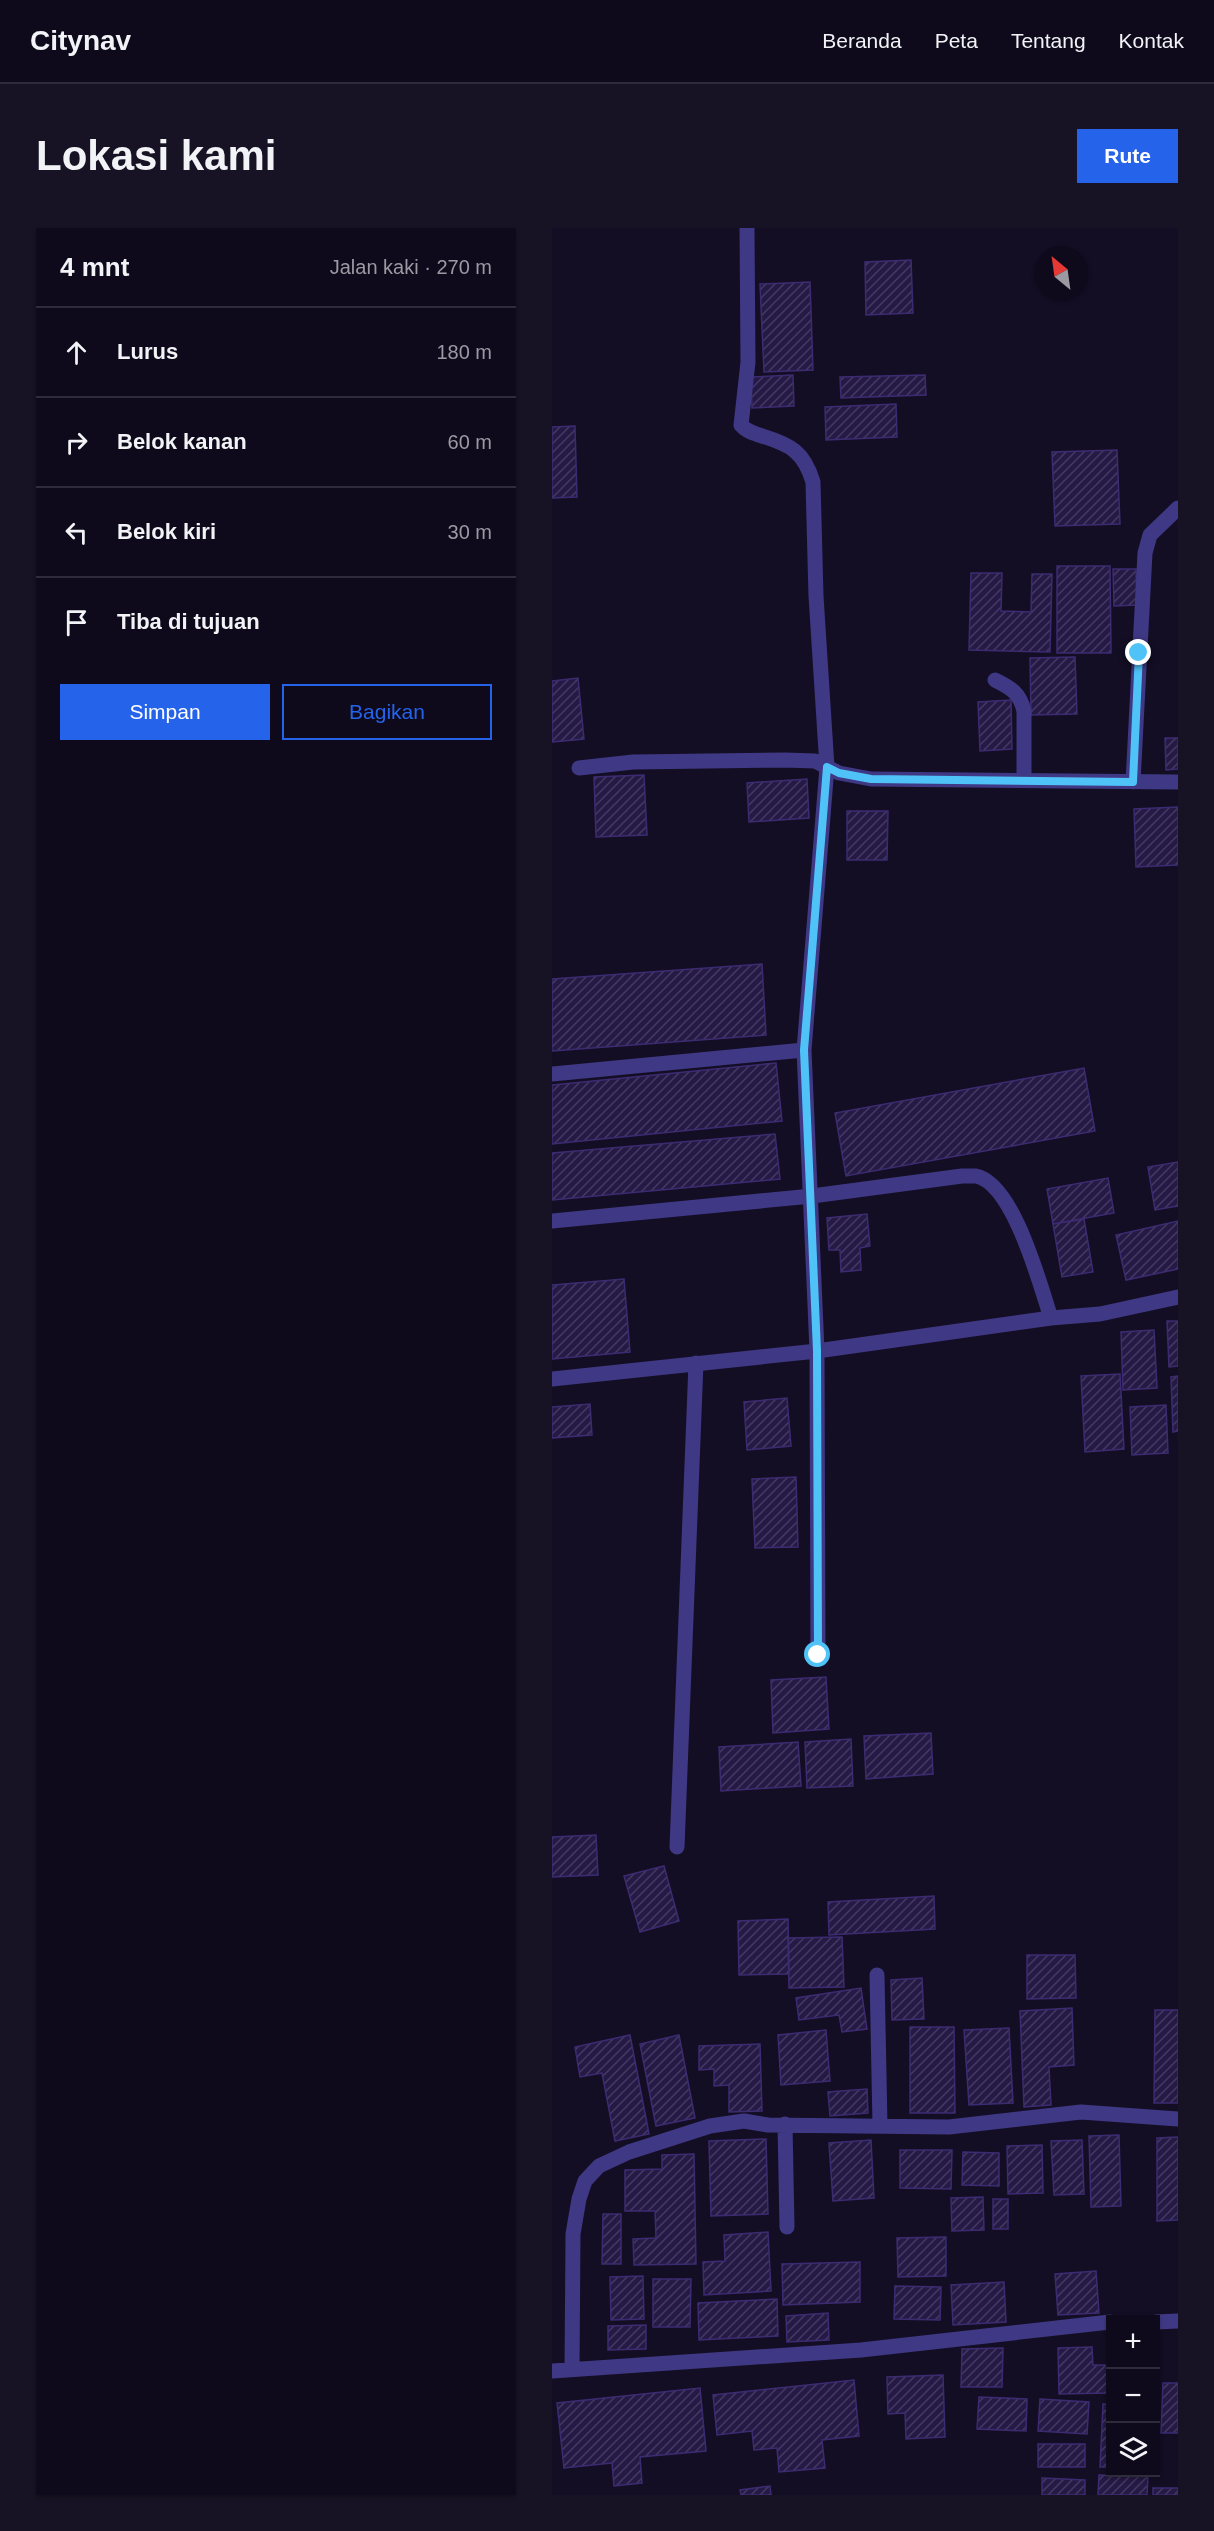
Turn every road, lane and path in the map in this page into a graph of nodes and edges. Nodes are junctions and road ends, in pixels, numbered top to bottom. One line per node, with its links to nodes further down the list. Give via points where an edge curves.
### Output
1 (747, 228): 4 (street, via 748,362 740,421 748,432 792,447 809,468 813,482)
2 (1178, 507): 7 (street, via 1150,535 1145,554)
3 (995, 680): 6 (street, via 1015,690 1024,711)
4 (827, 767): 5 (street, via 815,761 785,760 633,762); 6 (street, via 871,779); 9 (street)
5 (579, 768)
6 (1024, 780): 7 (street)
7 (1133, 782): 8 (street)
8 (1178, 782)
9 (804, 1050): 10 (street); 11 (street)
10 (552, 1074)
11 (812, 1196): 12 (street); 14 (street, via 978,1176 999,1192 1019,1225); 15 (street)
12 (552, 1221)
13 (1178, 1297): 14 (street, via 1100,1314)
14 (1051, 1318): 15 (street)
15 (817, 1351): 16 (street); 18 (street)
16 (696, 1364): 17 (street); 19 (street)
17 (552, 1379)
18 (818, 1655)
19 (677, 1847)
20 (877, 1976): 23 (street)
21 (1178, 2119): 23 (street, via 1081,2112 949,2127)
22 (785, 2124): 23 (street); 24 (street); 28 (street, via 744,2121 710,2126 629,2152 599,2166 585,2181 573,2234)
23 (880, 2125)
24 (787, 2227)
25 (1178, 2321): 27 (street)
26 (1106, 2322): 28 (street, via 861,2350)
27 (1160, 2322)
28 (572, 2370): 29 (street)
29 (552, 2371)

